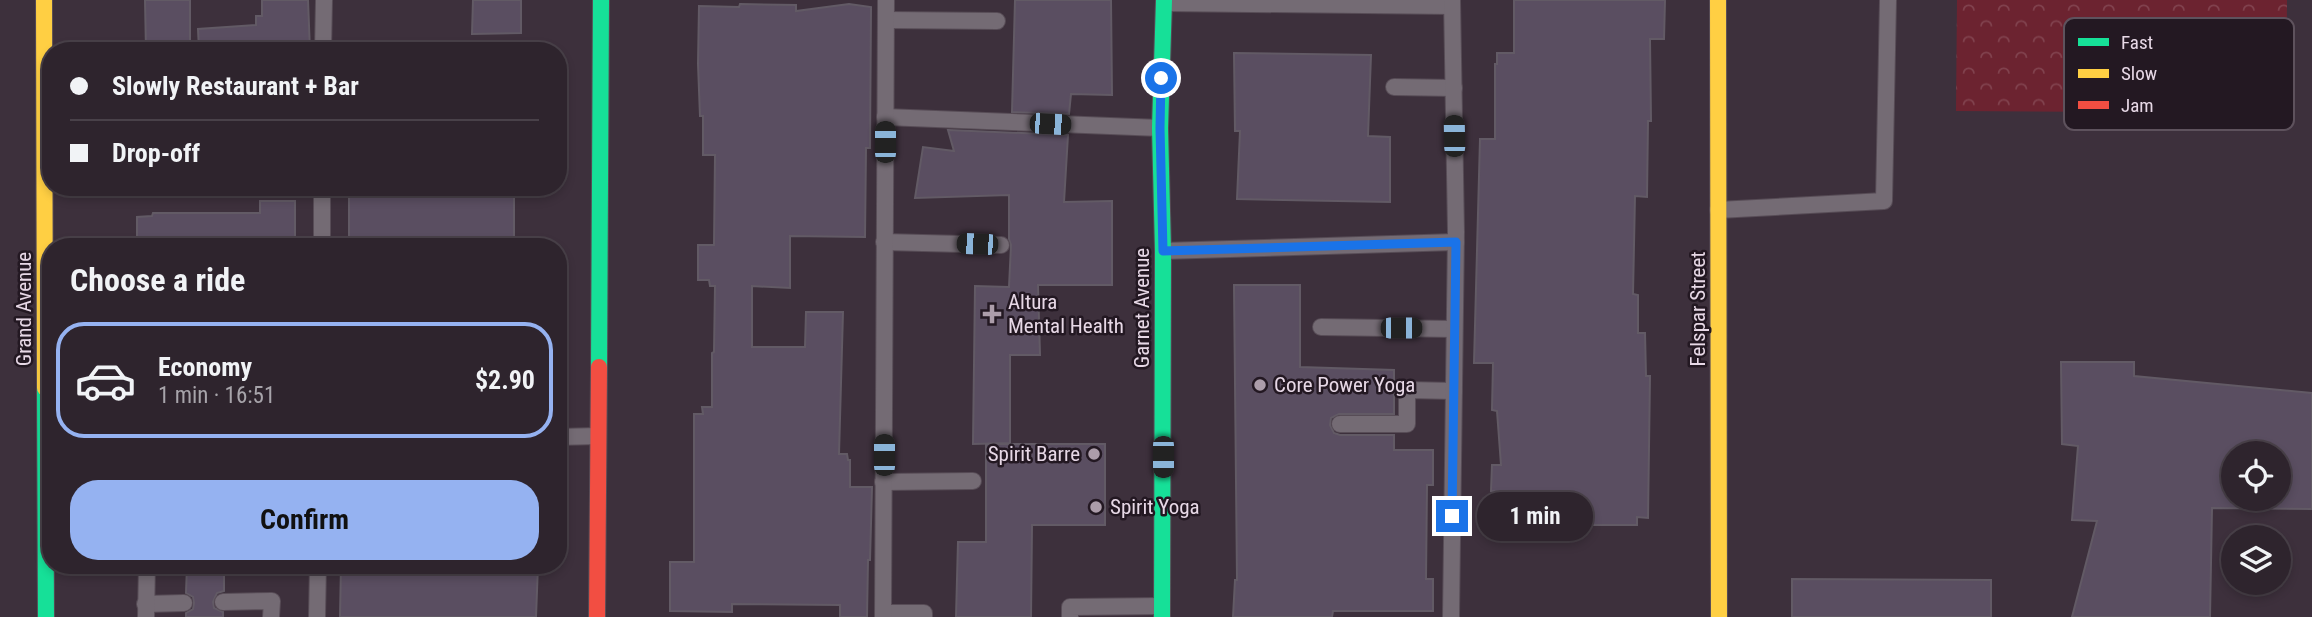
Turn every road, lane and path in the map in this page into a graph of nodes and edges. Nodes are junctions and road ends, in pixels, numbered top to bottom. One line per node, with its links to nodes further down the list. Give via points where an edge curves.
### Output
1 (44, 0): 11 (street, Grand Avenue)
2 (324, 0): 12 (lane)
3 (601, 0): 30 (street)
4 (886, 0): 9 (lane)
5 (1718, 0): 19 (street, Felspar Street)
6 (1888, 0): 19 (lane, via 1884,201)
7 (1164, 1): 8 (lane); 16 (street, Garnet Avenue)
8 (1452, 3): 14 (lane)
9 (886, 20): 10 (lane); 15 (lane)
10 (997, 21)
11 (44, 42)
12 (323, 42)
13 (1394, 88): 14 (lane)
14 (1454, 88): 23 (lane)
15 (885, 117): 16 (lane); 22 (lane)
16 (1160, 128): 25 (street, Garnet Avenue)
17 (46, 196): 20 (street, Grand Avenue)
18 (323, 196): 21 (lane)
19 (1718, 210): 49 (street, Felspar Street)
20 (46, 238)
21 (322, 238)
22 (884, 242): 24 (lane); 33 (lane)
23 (1456, 242): 25 (lane); 27 (lane)
24 (1001, 245)
25 (1163, 251): 40 (street, Garnet Avenue)
26 (1321, 327): 27 (lane)
27 (1454, 328): 28 (lane)
28 (1454, 391): 29 (lane, via 1407,390 1406,424); 48 (lane)
29 (1340, 424)
30 (598, 436): 31 (lane); 45 (street)
31 (567, 437)
32 (973, 481): 33 (lane)
33 (883, 482): 41 (lane)
34 (47, 574): 42 (street, Grand Avenue)
35 (146, 574): 39 (lane)
36 (318, 574): 44 (lane)
37 (223, 602): 43 (lane, via 272,601)
38 (184, 603): 39 (lane)
39 (146, 610)
40 (1162, 611): 47 (lane, via 1070,607)
41 (883, 615): 46 (lane, via 924,613)
42 (46, 617)
43 (271, 617)
44 (317, 617)
45 (597, 617)
46 (924, 617)
47 (1070, 617)
48 (1451, 617)
49 (1719, 617)

